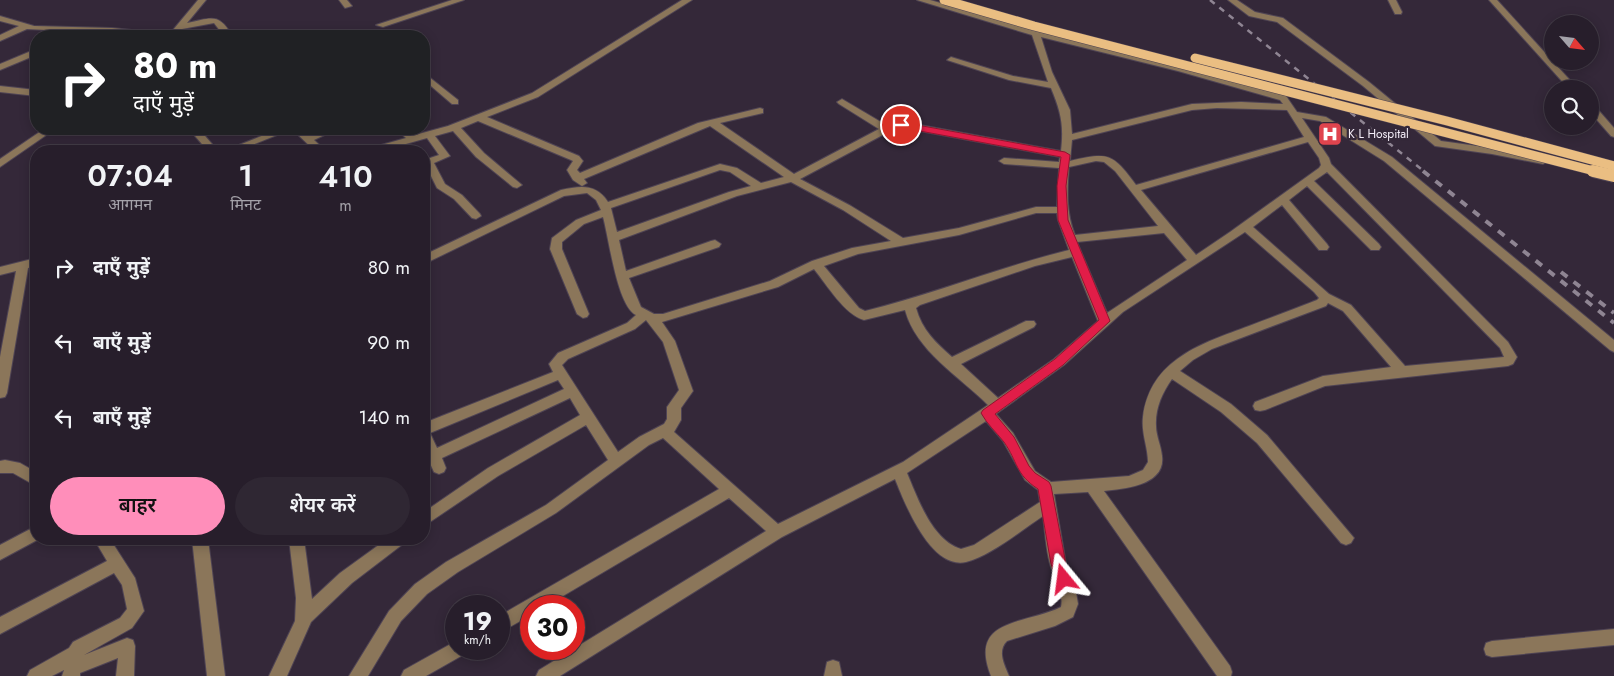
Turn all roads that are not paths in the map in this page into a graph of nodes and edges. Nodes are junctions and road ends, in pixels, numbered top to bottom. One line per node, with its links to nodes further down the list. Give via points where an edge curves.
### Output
1 (202, 0): 14 (street)
2 (460, 0): 12 (street)
3 (688, 0): 33 (street, via 535,95)
4 (921, 0): 18 (street)
5 (944, 0): 60 (main road, bridge)
6 (967, 0): 58 (main road, bridge)
7 (1232, 0): 63 (street, via 1252,14 1280,20 1366,84 1438,144 1502,153)
8 (1392, 0): 10 (street)
9 (1493, 0): 23 (street)
10 (1398, 12)
11 (0, 18): 13 (street)
12 (380, 25)
13 (25, 27): 15 (street); 19 (street)
14 (180, 27): 16 (street); 17 (street, via 215,20)
15 (62, 30)
16 (177, 30)
17 (224, 30)
18 (1036, 32): 25 (street); 31 (street, via 1283,98)
19 (0, 38)
20 (30, 54): 22 (street)
21 (952, 60): 25 (street, via 1012,78)
22 (0, 67)
23 (1566, 80)
24 (430, 81): 28 (street)
25 (1055, 86): 45 (street, via 1065,110)
26 (0, 89): 27 (street)
27 (30, 92)
28 (455, 102)
29 (842, 102): 36 (street)
30 (760, 111): 34 (street)
31 (1292, 111): 45 (street, via 1253,104 1212,104); 46 (street); 95 (street, via 1323,119 1388,159)
32 (1599, 116): 37 (street)
33 (480, 118): 35 (street); 61 (street, via 575,158 578,161 572,170)
34 (711, 122): 61 (street); 62 (street)
35 (455, 127): 44 (street); 65 (street, via 480,156)
36 (885, 129): 53 (street, via 896,125 909,126); 62 (street)
37 (1614, 134)
38 (41, 135): 56 (street)
39 (199, 135): 49 (street)
40 (271, 135): 50 (street)
41 (302, 135): 47 (street)
42 (316, 135): 47 (street)
43 (408, 135): 48 (street)
44 (430, 135): 48 (street); 54 (street, via 444,156)
45 (1067, 138): 53 (street)
46 (1310, 138): 57 (street); 67 (street)
47 (306, 139): 51 (street)
48 (414, 140): 52 (street)
49 (208, 145)
50 (245, 145)
51 (314, 145)
52 (394, 145)
53 (1065, 160): 55 (street); 67 (street, via 1107,159); 71 (street)
54 (430, 161)
55 (1004, 161)
56 (0, 164)
57 (1326, 164): 64 (street); 97 (street, via 1504,345 1511,357 1508,361)
58 (1614, 166)
59 (430, 167): 72 (street, via 441,186 458,197)
60 (1614, 176)
61 (577, 178): 68 (street)
62 (794, 178): 66 (street); 77 (street)
63 (1614, 180)
64 (1309, 182): 69 (street); 80 (street)
65 (517, 185)
66 (760, 187): 70 (street, via 733,170 720,167 654,188); 75 (street)
67 (1134, 189): 74 (street)
68 (589, 190): 70 (street, via 596,193); 82 (street, via 562,194)
69 (1283, 200): 73 (street); 79 (street)
70 (606, 209): 75 (street); 91 (street, via 580,222 556,241 556,249)
71 (1062, 210): 76 (street); 77 (street, via 1036,210 959,231)
72 (476, 216)
73 (1246, 226): 83 (street); 89 (street)
74 (1166, 229): 76 (street); 83 (street)
75 (613, 238): 88 (street)
76 (1071, 239): 81 (street)
77 (901, 242): 85 (street, via 856,251)
78 (715, 244): 88 (street)
79 (1323, 247)
80 (1375, 247)
81 (1076, 252): 90 (street, via 1026,265); 93 (street)
82 (430, 257)
83 (1194, 260): 93 (street)
84 (30, 263): 86 (street)
85 (816, 264): 90 (street, via 855,311 864,316); 92 (street, via 774,284 663,318)
86 (23, 265): 87 (street); 101 (street)
87 (0, 271)
88 (624, 276): 92 (street, via 636,310)
89 (1325, 297): 97 (street, via 1347,308); 98 (street, via 1322,303 1206,347 1186,358)
90 (912, 304): 96 (street, via 911,311 925,340)
91 (583, 314)
92 (648, 316): 99 (street, via 558,360 555,364); 106 (street, via 669,341 686,386 685,394 674,407 674,420)
93 (1104, 321): 103 (street, via 1059,362)
94 (1030, 324): 96 (street)
95 (1614, 347)
96 (952, 363): 103 (street)
97 (1402, 371): 102 (street, via 1323,381)
98 (1171, 372): 112 (street, via 1150,411 1149,426 1156,453 1154,468 1138,479); 119 (street, via 1226,408 1262,439)
99 (560, 374): 100 (street); 105 (street)
100 (571, 392): 104 (street); 107 (street, via 436,462)
101 (0, 393)
102 (1260, 406)
103 (993, 409): 110 (street); 113 (street, via 1024,469)
104 (588, 417): 108 (street); 116 (street, via 493,472)
105 (430, 427)
106 (669, 428): 108 (street); 114 (street, via 668,435 672,440)
107 (430, 448)
108 (616, 461): 138 (street, via 551,509 421,589 387,628)
109 (3, 462): 111 (street)
110 (899, 471): 115 (street, via 922,522 939,543 959,556 979,550); 117 (street)
111 (30, 476)
112 (1091, 485): 113 (street); 133 (street)
113 (1044, 486): 115 (street)
114 (731, 490): 117 (street); 127 (street)
115 (1048, 505): 141 (street, via 1058,564 1070,604 1067,612 1056,618 1002,635 995,641 992,652)
116 (430, 516)
117 (777, 532): 140 (street)
118 (30, 536): 124 (street)
119 (1346, 538)
120 (106, 545): 125 (street)
121 (201, 545): 136 (street)
122 (297, 545): 126 (street)
123 (390, 545): 126 (street, via 346,578)
124 (0, 553)
125 (117, 563): 128 (street); 132 (street, via 129,583 136,611 126,623 87,642)
126 (304, 618): 137 (street, via 301,631)
127 (510, 618)
128 (0, 626)
129 (1614, 638): 130 (street)
130 (1492, 648)
131 (445, 656): 139 (street)
132 (73, 666): 134 (street); 135 (street, via 127,646)
133 (1224, 672)
134 (36, 676)
135 (126, 676)
136 (216, 676)
137 (278, 676)
138 (358, 676)
139 (410, 676)
140 (545, 676)
141 (1000, 676)

